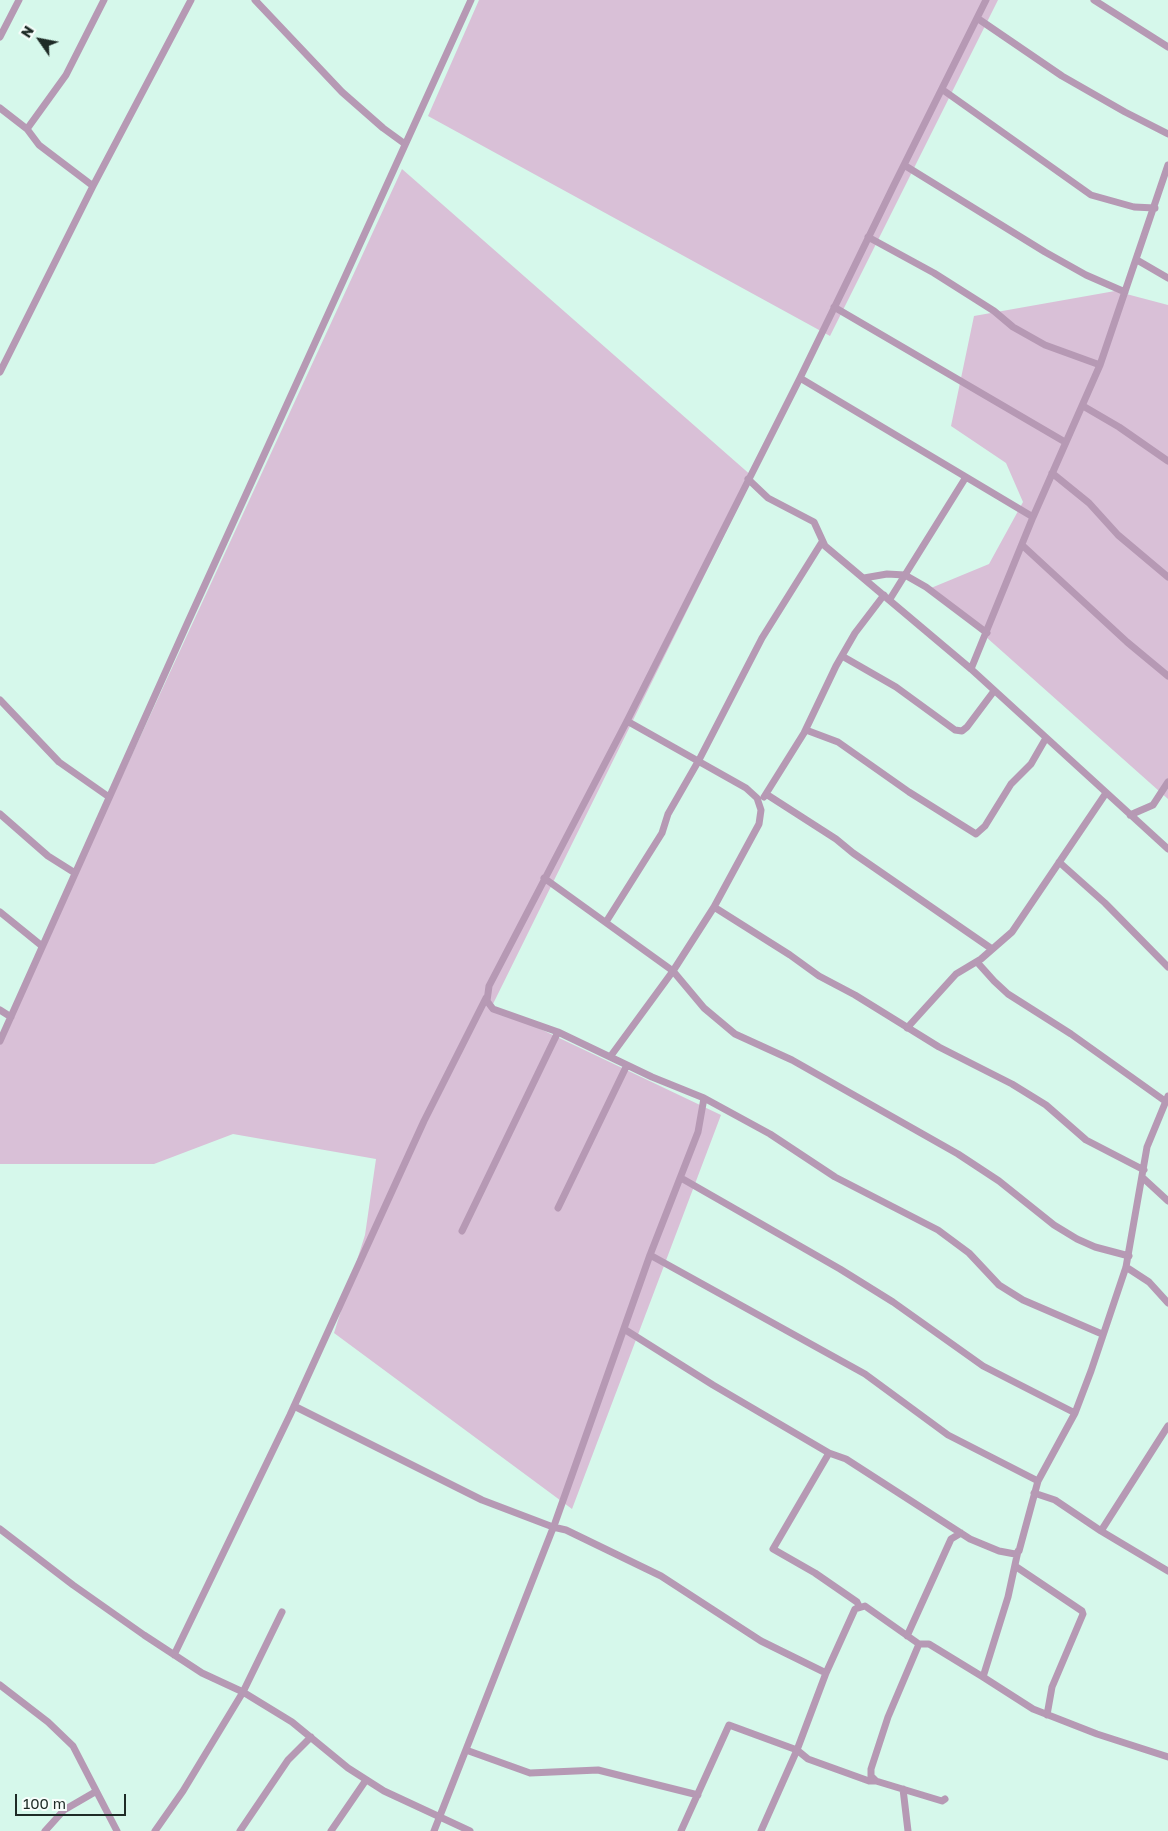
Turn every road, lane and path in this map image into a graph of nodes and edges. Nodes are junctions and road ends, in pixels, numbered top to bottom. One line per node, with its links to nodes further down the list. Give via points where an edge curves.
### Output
1 (19, 0): 9 (street)
2 (104, 0): 13 (street, via 66,75)
3 (190, 0): 18 (street)
4 (255, 0): 15 (street, via 342,92)
5 (471, 0): 15 (street)
6 (986, 0): 8 (street)
7 (1094, 0): 10 (street)
8 (977, 18): 11 (street); 14 (street, via 1062,76)
9 (0, 37)
10 (1168, 47)
11 (943, 90): 16 (street); 21 (street, via 1091,195 1134,207)
12 (0, 108): 13 (street)
13 (28, 129): 18 (street, via 39,145)
14 (1168, 134)
15 (405, 144): 56 (street)
16 (904, 165): 22 (street); 25 (street, via 1045,252)
17 (1168, 165): 19 (street)
18 (93, 186): 28 (street)
19 (1161, 189): 20 (street); 21 (street)
20 (1168, 193)
21 (1155, 208): 23 (street)
22 (868, 237): 26 (street); 27 (street, via 934,273 1013,327)
23 (1137, 260): 24 (street); 25 (street)
24 (1168, 278)
25 (1125, 292): 27 (street)
26 (834, 307): 29 (street); 31 (street)
27 (1100, 365): 30 (street)
28 (0, 372)
29 (800, 378): 34 (street); 35 (street)
30 (1083, 406): 31 (street); 32 (street, via 1119,426)
31 (1065, 442): 33 (street)
32 (1168, 461)
33 (1052, 473): 36 (street); 40 (street, via 1089,503 1118,536)
34 (966, 477): 36 (street); 39 (street)
35 (748, 480): 37 (street, via 768,498 810,518 816,524); 49 (street)
36 (1033, 518): 38 (street)
37 (822, 542): 41 (street); 52 (street, via 767,630)
38 (1022, 545): 43 (street); 46 (street)
39 (905, 575): 41 (street); 42 (street); 43 (street)
40 (1168, 577)
41 (864, 578): 42 (street)
42 (887, 597): 44 (street, via 856,633); 45 (street)
43 (987, 633): 45 (street)
44 (842, 656): 47 (street, via 896,687 955,730 962,731 967,727); 50 (street)
45 (970, 669): 47 (street)
46 (1168, 676)
47 (994, 691): 51 (street)
48 (0, 700): 56 (street, via 59,762)
49 (627, 721): 52 (street); 63 (street)
50 (806, 730): 51 (street, via 838,742 976,834 985,826 1011,784 1031,764); 55 (street)
51 (1046, 738): 54 (street)
52 (699, 760): 57 (street, via 746,788); 66 (street, via 668,814 662,834)
53 (1168, 782): 59 (street, via 1153,805)
54 (1106, 793): 59 (street); 61 (street)
55 (766, 794): 57 (street); 68 (street)
56 (109, 797): 62 (street)
57 (760, 803): 64 (street, via 759,824)
58 (0, 814): 62 (street, via 53,861)
59 (1130, 815): 60 (street)
60 (1168, 849)
61 (1059, 862): 68 (street, via 1012,932); 70 (street)
62 (75, 873): 67 (street)
63 (544, 878): 66 (street); 72 (street)
64 (714, 907): 71 (street); 75 (street, via 818,976)
65 (0, 912): 67 (street)
66 (606, 922): 71 (street)
67 (42, 946): 74 (street)
68 (992, 949): 69 (street)
69 (977, 962): 75 (street, via 956,974); 81 (street, via 1008,994)
70 (1168, 967)
71 (673, 971): 78 (street); 88 (street, via 704,1008 735,1034 792,1060 958,1154 1077,1239)
72 (486, 997): 76 (street, via 493,1009); 93 (street, via 424,1122)
73 (0, 1010): 74 (street)
74 (11, 1017): 77 (street)
75 (907, 1028): 82 (street, via 1012,1084 1046,1105 1086,1140)
76 (558, 1032): 78 (street); 86 (street)
77 (0, 1041)
78 (610, 1057): 79 (street)
79 (627, 1065): 80 (street); 85 (street)
80 (704, 1098): 83 (street, via 698,1132); 92 (street, via 770,1134 835,1177 938,1230 969,1254 999,1285 1023,1300)
81 (1167, 1098): 82 (street, via 1147,1147)
82 (1143, 1173): 84 (street); 88 (street)
83 (681, 1178): 87 (street); 94 (street, via 893,1302 983,1366)
84 (1168, 1201)
85 (558, 1208)
86 (462, 1231)
87 (650, 1255): 91 (street); 97 (street, via 865,1374 948,1435)
88 (1129, 1256): 89 (street)
89 (1126, 1267): 90 (street, via 1149,1282); 92 (street)
90 (1168, 1304)
91 (624, 1329): 96 (street); 99 (street)
92 (1102, 1334): 94 (street)
93 (294, 1406): 99 (street, via 482,1500); 110 (street)
94 (1075, 1413): 97 (street)
95 (1168, 1426): 101 (street)
96 (829, 1453): 102 (street, via 846,1459); 106 (street, via 773,1549 815,1573)
97 (1038, 1481): 98 (street)
98 (1034, 1493): 101 (street, via 1055,1500); 103 (street)
99 (553, 1527): 111 (street, via 566,1530 661,1576 761,1640); 117 (street)
100 (0, 1529): 110 (street, via 73,1585)
101 (1101, 1531): 105 (street)
102 (961, 1532): 103 (street, via 999,1552 1015,1554); 108 (street, via 952,1539)
103 (1019, 1551): 104 (street)
104 (1015, 1566): 112 (street); 115 (street, via 1083,1614 1052,1687)
105 (1168, 1571)
106 (859, 1606): 108 (street, via 865,1606); 111 (street)
107 (282, 1612): 114 (street)
108 (907, 1636): 109 (street)
109 (919, 1644): 112 (street, via 929,1644); 121 (street, via 888,1717 871,1769 871,1776)
110 (174, 1655): 114 (street, via 202,1673)
111 (826, 1673): 118 (street)
112 (983, 1677): 115 (street, via 1032,1709)
113 (0, 1685): 123 (street, via 73,1746)
114 (243, 1692): 116 (street); 129 (street)
115 (1048, 1715): 119 (street)
116 (311, 1737): 120 (street); 130 (street, via 288,1760)
117 (466, 1750): 124 (street, via 530,1772 598,1770); 126 (street)
118 (797, 1750): 121 (street, via 808,1759); 124 (street, via 729,1725); 135 (street)
119 (1168, 1758)
120 (366, 1780): 126 (street); 131 (street)
121 (876, 1782): 122 (street)
122 (903, 1789): 125 (street, via 942,1801); 136 (street)
123 (95, 1792): 127 (street, via 64,1810); 128 (street)
124 (698, 1794): 134 (street)
125 (945, 1799)
126 (440, 1816): 132 (street); 133 (street)
127 (45, 1831)
128 (116, 1831)
129 (155, 1831)
130 (240, 1831)
131 (331, 1831)
132 (434, 1831)
133 (470, 1831)
134 (681, 1831)
135 (761, 1831)
136 (908, 1831)

